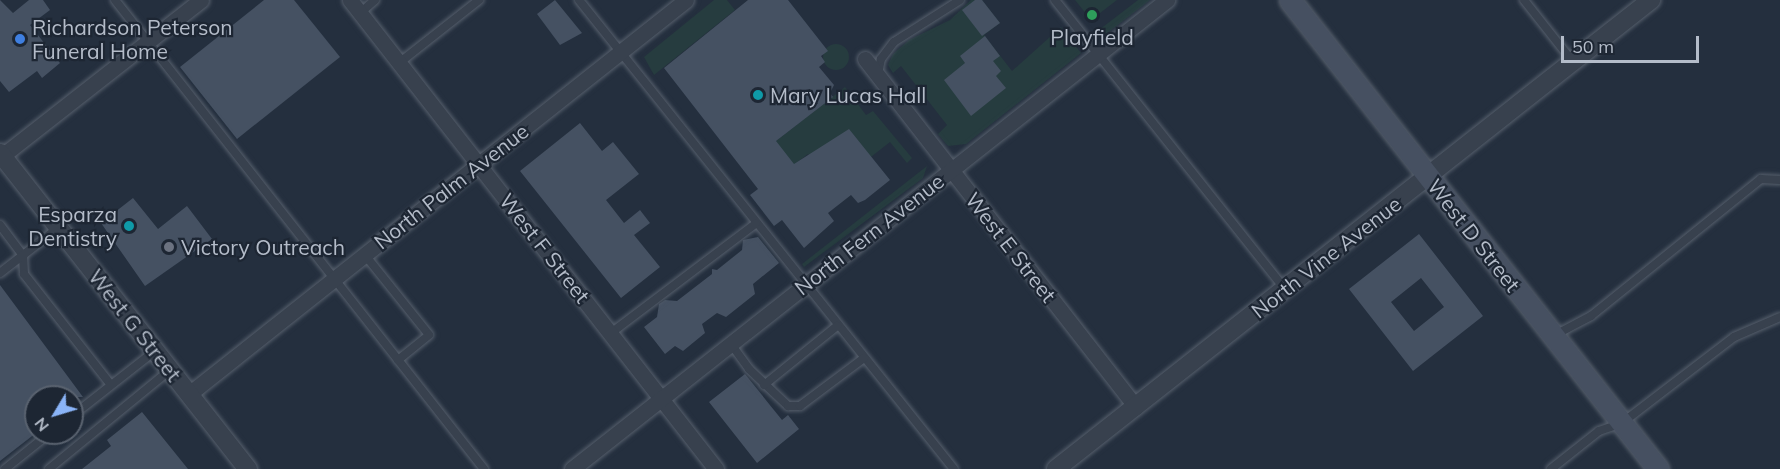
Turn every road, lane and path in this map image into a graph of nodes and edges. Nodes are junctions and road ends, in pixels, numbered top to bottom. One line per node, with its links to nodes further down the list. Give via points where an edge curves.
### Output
1 (115, 0): 15 (lane)
2 (201, 0): 15 (street)
3 (350, 0): 14 (street, West F Street)
4 (375, 0): 14 (lane)
5 (479, 0): 20 (lane)
6 (579, 0): 16 (lane)
7 (686, 0): 16 (street, North Palm Avenue)
8 (960, 0): 21 (lane, via 894,42 881,59)
9 (1055, 0): 17 (lane)
10 (1167, 0): 17 (street, North Fern Avenue)
11 (1290, 0): 25 (main road, West D Street)
12 (1524, 0): 19 (lane)
13 (1652, 0): 19 (street, North Vine Avenue)
14 (360, 13): 20 (street, West F Street)
15 (148, 42): 22 (street); 33 (lane)
16 (620, 52): 23 (street, North Palm Avenue); 27 (lane)
17 (1098, 55): 24 (street, North Fern Avenue); 35 (lane)
18 (865, 59): 21 (street, West E Street)
19 (1573, 62): 25 (street, North Vine Avenue)
20 (399, 63): 23 (street, West F Street)
21 (877, 75): 24 (street, West E Street)
22 (1, 155): 29 (street, West G Street)
23 (479, 164): 31 (street, North Palm Avenue); 38 (street, West F Street)
24 (951, 170): 34 (street, North Fern Avenue); 50 (street, West E Street)
25 (1428, 176): 35 (street, North Vine Avenue); 39 (main road, West D Street)
26 (1780, 180): 39 (lane, via 1761,179 1591,316)
27 (755, 224): 34 (lane); 38 (lane)
28 (0, 225): 30 (lane)
29 (58, 228): 30 (lane); 41 (street, West G Street)
30 (23, 255): 32 (lane); 45 (lane, via 24,273)
31 (364, 255): 33 (street, North Palm Avenue); 43 (lane, via 429,335)
32 (0, 273)
33 (334, 279): 43 (lane); 47 (street, North Palm Avenue)
34 (804, 285): 37 (lane); 40 (street, North Fern Avenue)
35 (1285, 289): 50 (street, North Vine Avenue)
36 (1780, 317): 51 (lane, via 1734,337)
37 (837, 326): 42 (lane); 46 (lane)
38 (611, 333): 48 (street, West F Street)
39 (1553, 336): 51 (main road, West D Street)
40 (731, 344): 46 (lane); 48 (street, North Fern Avenue)
41 (155, 351): 44 (street, West G Street); 45 (lane)
42 (864, 358): 46 (lane, via 800,406 788,406); 59 (lane)
43 (398, 360): 56 (lane)
44 (170, 370): 47 (street, West G Street); 54 (lane)
45 (111, 385): 49 (lane)
46 (764, 385)
47 (189, 394): 55 (street, West G Street)
48 (661, 399): 57 (street, North Fern Avenue); 58 (street, West F Street)
49 (84, 406)
50 (1136, 407): 60 (street, North Vine Avenue)
51 (1622, 423): 61 (lane, via 1599,430); 62 (main road, West D Street)
52 (35, 445): 53 (lane)
53 (5, 469)
54 (49, 469)
55 (248, 469)
56 (484, 469)
57 (572, 469)
58 (716, 469)
59 (954, 469)
60 (1056, 469)
61 (1551, 469)
62 (1658, 469)

